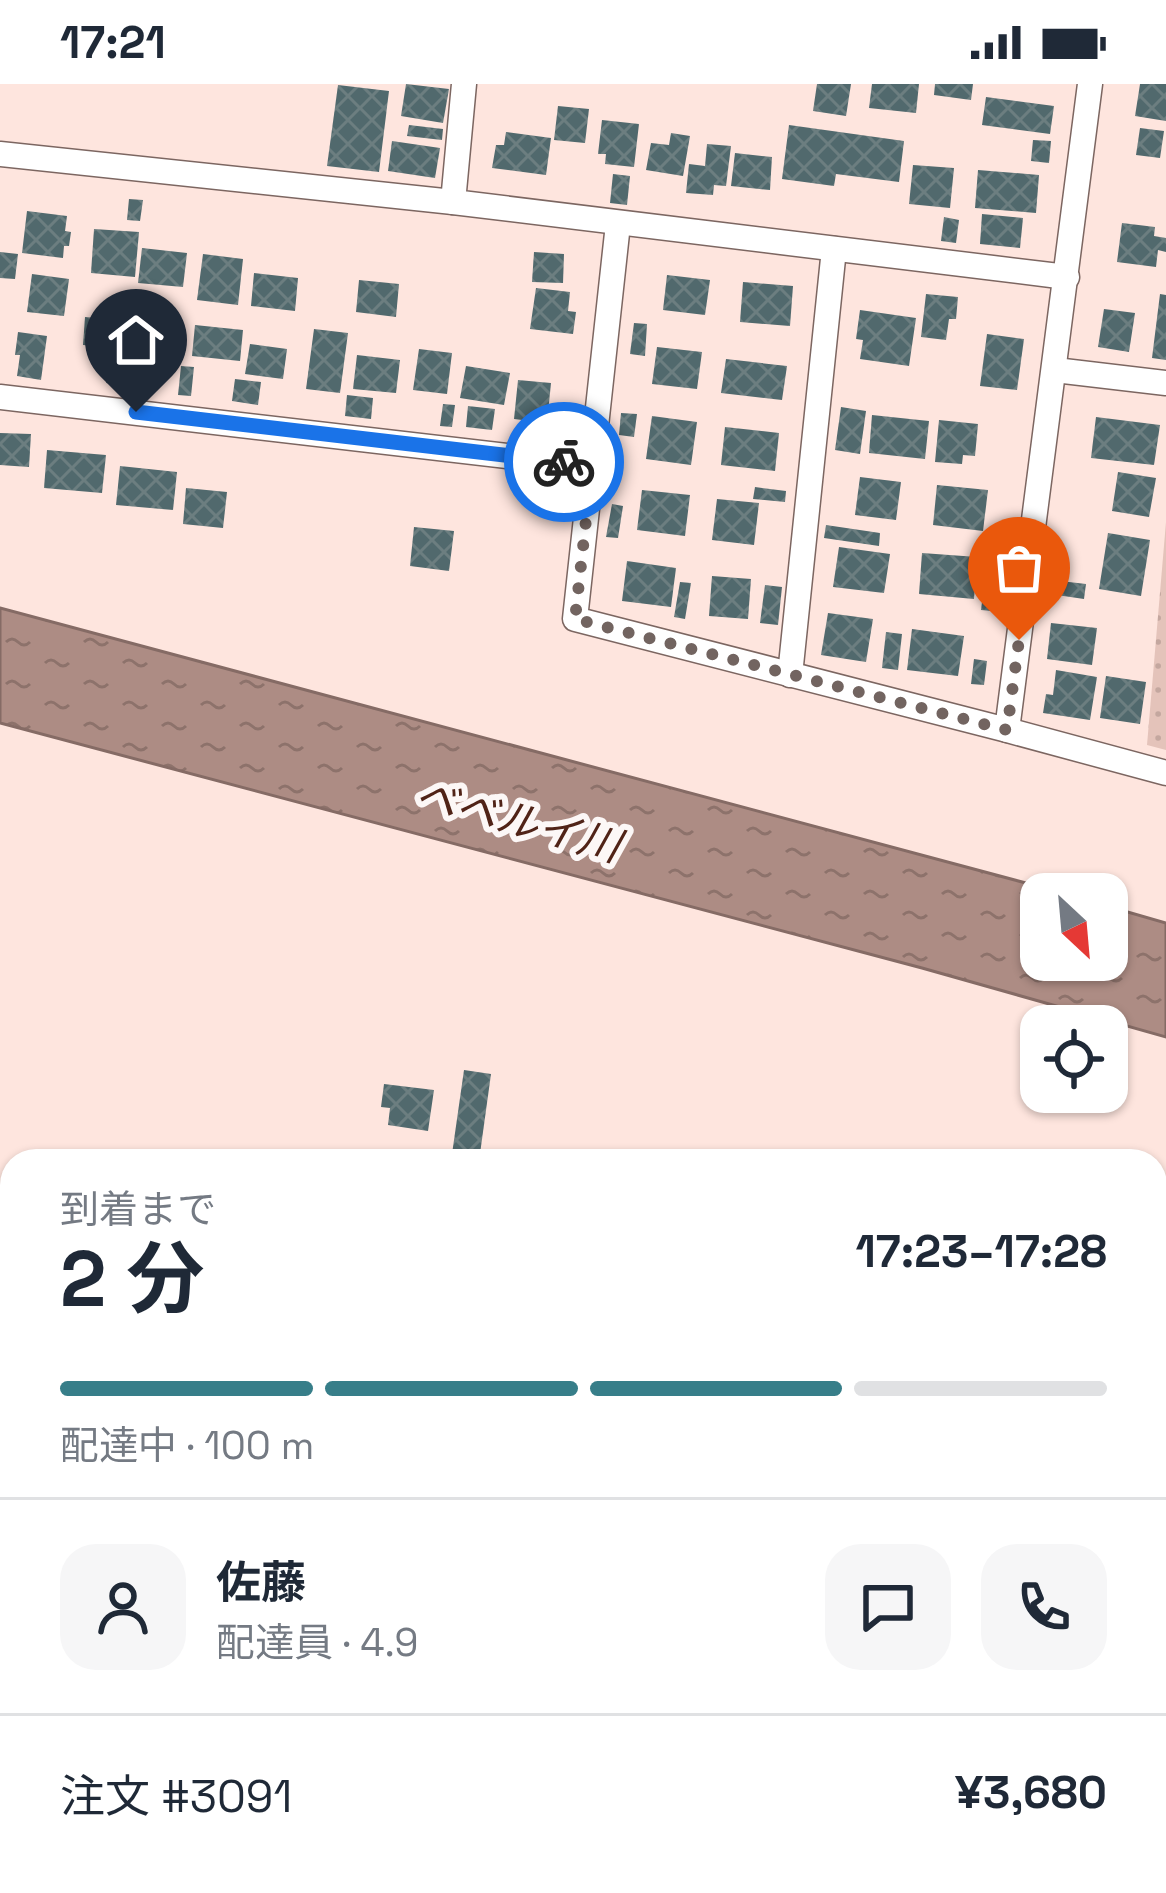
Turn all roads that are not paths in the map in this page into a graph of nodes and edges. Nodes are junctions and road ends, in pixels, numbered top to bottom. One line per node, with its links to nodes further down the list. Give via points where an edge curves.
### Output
1 (464, 84): 4 (street)
2 (1090, 84): 7 (street)
3 (0, 154): 4 (street)
4 (453, 202): 5 (street)
5 (618, 224): 6 (street); 11 (street)
6 (834, 249): 7 (street); 12 (street)
7 (1067, 277): 8 (street)
8 (1055, 370): 9 (street); 13 (street)
9 (1166, 383)
10 (0, 397): 11 (street)
11 (592, 466): 12 (street, via 575,619)
12 (790, 674): 13 (street)
13 (1007, 730): 14 (street)
14 (1166, 773)

